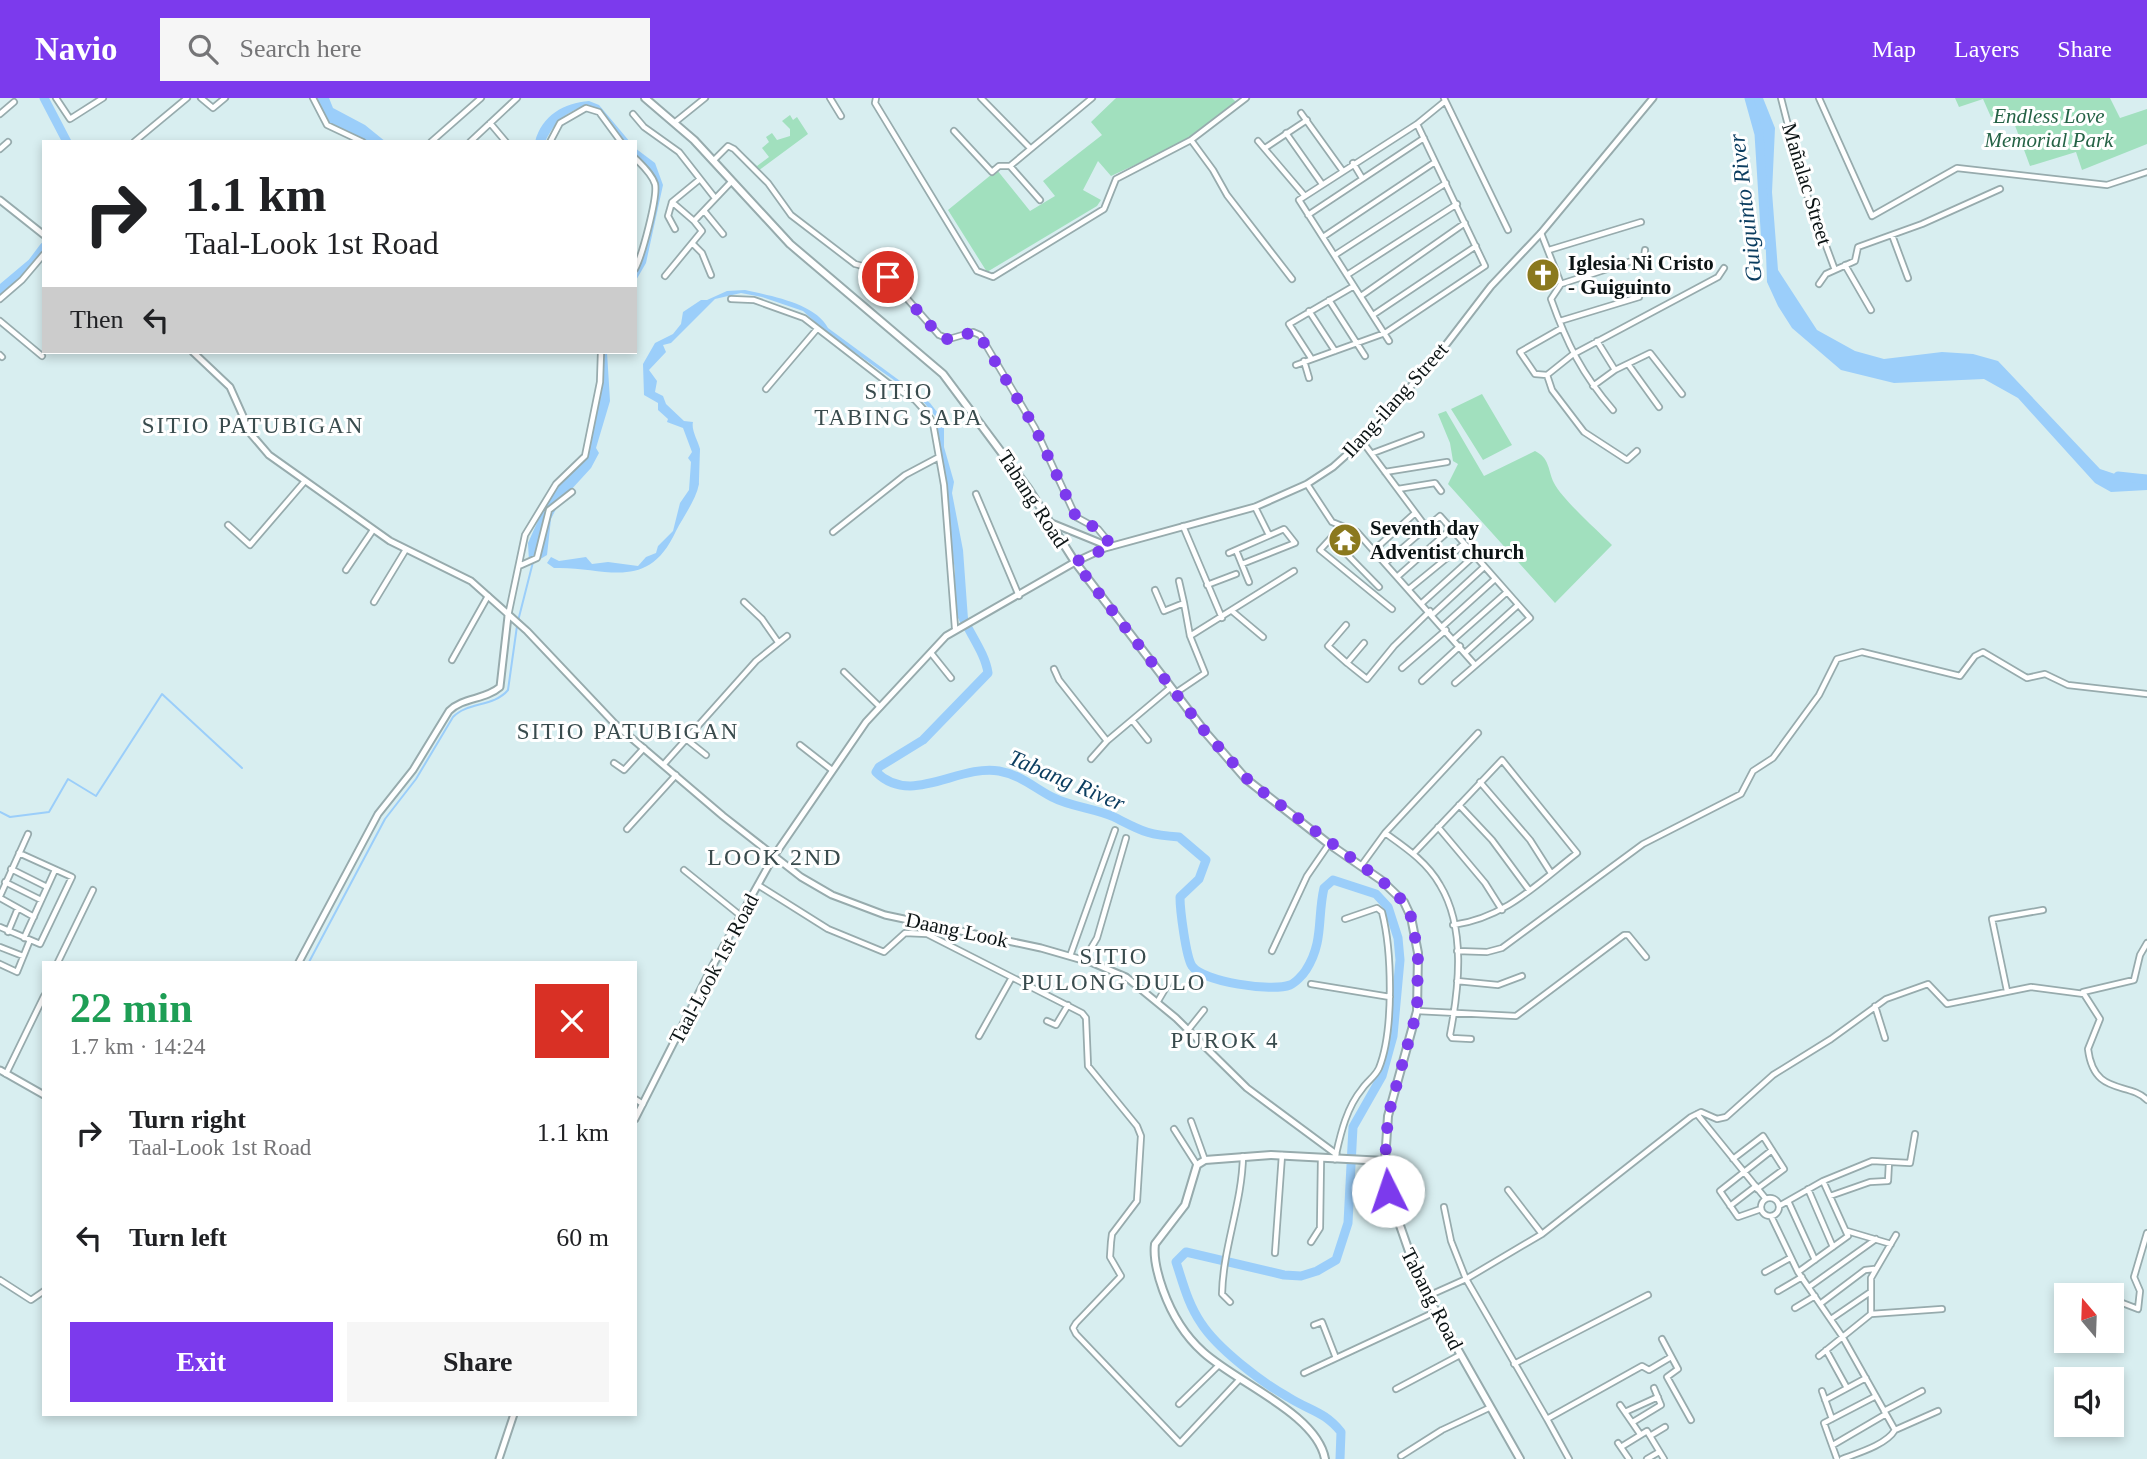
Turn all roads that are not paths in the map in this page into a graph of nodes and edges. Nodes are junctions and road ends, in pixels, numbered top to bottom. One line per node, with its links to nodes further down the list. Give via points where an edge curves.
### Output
1 (103, 98): 18 (street, via 70,119)
2 (187, 98): 33 (street)
3 (201, 98): 4 (street, via 213,108)
4 (225, 98)
5 (313, 98): 34 (street, via 327,125)
6 (481, 98): 35 (street)
7 (517, 98): 27 (street)
8 (645, 98): 28 (main road, Tabang Road)
9 (705, 98): 28 (street)
10 (830, 98): 25 (street)
11 (876, 98): 40 (street, via 978,271 993,277 1104,209 1116,179)
12 (981, 98): 43 (street)
13 (1092, 98): 19 (street)
14 (1246, 98): 40 (street)
15 (1653, 98): 73 (street, Ilang-ilang Street)
16 (1781, 98): 86 (street, Mañalac Street, via 1806,194)
17 (1819, 98): 52 (street, via 1872,216 1957,168 2107,185)
18 (58, 99)
19 (1085, 100): 43 (street, via 1046,139)
20 (1444, 100): 29 (street); 71 (street)
21 (14, 102): 23 (street)
22 (1301, 113): 26 (street)
23 (0, 114)
24 (634, 114): 54 (street, via 679,152)
25 (841, 116)
26 (1307, 120): 31 (street); 51 (street)
27 (490, 123): 36 (street); 37 (street)
28 (673, 123): 47 (main road, Tabang Road)
29 (1417, 124): 32 (street); 49 (street)
30 (954, 131): 50 (street, via 992,172)
31 (1286, 133): 44 (street); 57 (street)
32 (1424, 138): 48 (street); 53 (street)
33 (136, 140)
34 (359, 140)
35 (433, 140)
36 (472, 140)
37 (504, 140)
38 (551, 140): 39 (street, via 560,123 586,107 599,112)
39 (620, 140)
40 (1191, 140): 91 (street)
41 (1258, 141): 44 (street)
42 (8, 142): 45 (street)
43 (1030, 148): 50 (street)
44 (1265, 148): 59 (street)
45 (0, 149)
46 (637, 160): 83 (street, via 653,178 656,192)
47 (713, 161): 55 (main road, Tabang Road); 154 (street, via 728,146 734,149 768,183 791,215 855,264 888,277 939,335 949,340 973,332 979,335 1035,428 1076,517 1098,529)
48 (1435, 162): 56 (street); 76 (street)
49 (1353, 163): 51 (street); 53 (street)
50 (1010, 166): 62 (street)
51 (1342, 170): 57 (street)
52 (2147, 172)
53 (1362, 178): 66 (street)
54 (700, 179): 60 (street); 63 (street)
55 (731, 182): 60 (street); 143 (main road, Tabang Road, via 790,244 943,374 982,422)
56 (1446, 183): 64 (street); 81 (street)
57 (1322, 184): 59 (street)
58 (2000, 189): 75 (street)
59 (1304, 195): 66 (street, via 1299,200)
60 (715, 198): 65 (street)
61 (0, 200): 72 (street)
62 (1040, 200)
63 (672, 202): 67 (street); 70 (street, via 668,216)
64 (1457, 204): 69 (street); 88 (street)
65 (705, 212): 67 (street); 74 (street)
66 (1308, 215): 76 (street)
67 (694, 221): 77 (street, via 702,231)
68 (1641, 222): 79 (street)
69 (1465, 223): 78 (street); 95 (street)
70 (675, 229)
71 (1508, 230)
72 (42, 233)
73 (1541, 233): 79 (street); 129 (street, Ilang-ilang Street)
74 (723, 234)
75 (1892, 235): 84 (street, via 1858,247 1856,261); 90 (street)
76 (1323, 237): 81 (street)
77 (692, 243): 87 (street); 89 (street)
78 (1476, 246): 102 (street); 106 (street, via 1483,269)
79 (1549, 250): 92 (street)
80 (1645, 250): 92 (street, via 1644,257)
81 (1335, 255): 88 (street)
82 (42, 256): 97 (street)
83 (637, 265)
84 (1844, 265): 86 (street); 100 (street)
85 (1724, 268): 108 (street, via 1718,277)
86 (1835, 270): 93 (street)
87 (711, 275)
88 (1347, 275): 94 (street)
89 (665, 276)
90 (1908, 278)
91 (1292, 279)
92 (1561, 284): 104 (street, via 1551,299)
93 (1819, 284)
94 (1354, 286): 95 (street); 99 (street)
95 (1361, 296): 102 (street)
96 (1639, 297): 104 (street)
97 (0, 299)
98 (731, 299): 105 (street, via 768,304 804,318)
99 (1329, 300): 101 (street); 109 (street)
100 (1871, 310)
101 (1309, 311): 110 (street); 116 (street, via 1289,324)
102 (1373, 315): 106 (street)
103 (0, 321): 114 (street)
104 (1561, 324): 113 (street); 121 (street, via 1520,352 1535,374)
105 (817, 329): 124 (street); 132 (street, via 915,400 933,423)
106 (1385, 333): 107 (street); 109 (street)
107 (1389, 341)
108 (1597, 341): 113 (street); 120 (street)
109 (1357, 343): 110 (street); 115 (street)
110 (1335, 351): 116 (street)
111 (195, 354): 135 (street, via 230,387 260,445)
112 (601, 354): 164 (street, via 600,383 585,456 545,500 525,535)
113 (1572, 355): 121 (street); 123 (street)
114 (42, 356)
115 (1366, 356)
116 (1311, 359): 117 (street)
117 (1304, 361): 119 (street); 122 (street)
118 (1628, 364): 120 (street); 125 (street, via 1652,353); 126 (street)
119 (1296, 365)
120 (1615, 370): 123 (street)
121 (1547, 375): 130 (street, via 1552,390 1588,436 1627,460)
122 (1309, 378)
123 (1592, 386): 127 (street)
124 (766, 389)
125 (1682, 394)
126 (1658, 407)
127 (1613, 410)
128 (1421, 435): 131 (street)
129 (1362, 442): 131 (street); 136 (street, Ilang-ilang Street)
130 (1637, 451)
131 (1373, 453): 134 (street)
132 (937, 458): 150 (street, via 905,475); 191 (street, via 944,485)
133 (1447, 462): 134 (street)
134 (1385, 472): 137 (street)
135 (305, 481): 144 (street, via 250,545); 149 (street)
136 (1307, 484): 141 (street, Ilang-ilang Street); 146 (street, via 1332,522)
137 (1398, 489): 138 (street, via 1435,483); 142 (street)
138 (1441, 491)
139 (572, 492): 164 (street, via 549,510 537,558)
140 (976, 494): 179 (street)
141 (1255, 507): 145 (street, Ilang-ilang Street); 151 (street)
142 (1414, 514): 147 (street); 157 (street)
143 (1049, 522): 155 (street); 161 (main road, Tabang Road)
144 (228, 525)
145 (1183, 526): 154 (street, Ilang-ilang Street); 173 (street)
146 (1342, 526): 152 (street); 157 (street, via 1357,532)
147 (1427, 527): 148 (street, via 1440,516); 162 (street)
148 (1451, 529): 153 (street); 169 (street)
149 (373, 530): 158 (street); 166 (street)
150 (833, 532)
151 (1269, 536): 156 (street); 163 (street, via 1284,529 1295,543)
152 (1331, 538): 174 (street); 185 (street, via 1320,550)
153 (1464, 544): 160 (street); 175 (street)
154 (1112, 546): 155 (street, Ilang-ilang Street)
155 (1105, 548): 161 (street, Taal-Look 1st Road)
156 (1236, 550): 159 (street); 163 (street)
157 (1374, 550): 162 (street)
158 (405, 551): 178 (street, via 471,581); 180 (street)
159 (1229, 552)
160 (1474, 556): 165 (street); 183 (street)
161 (1075, 562): 179 (street, Taal-Look 1st Road); 211 (main road, Tabang Road)
162 (1385, 563): 169 (street)
163 (1242, 564): 172 (street)
164 (520, 566): 188 (street)
165 (1484, 567): 170 (street); 187 (street)
166 (345, 570)
167 (1294, 571): 186 (street)
168 (1236, 573): 173 (street)
169 (1397, 577): 175 (street)
170 (1495, 579): 177 (street); 192 (street)
171 (1179, 581): 182 (street)
172 (1249, 582)
173 (1207, 585): 189 (street)
174 (1379, 587)
175 (1409, 589): 183 (street)
176 (1155, 590): 182 (street, via 1164,611)
177 (1507, 592): 184 (street); 196 (street)
178 (489, 596): 188 (street); 202 (street)
179 (1019, 596): 191 (street, Taal-Look 1st Road)
180 (374, 602)
181 (744, 603): 197 (street)
182 (1184, 603): 194 (street)
183 (1422, 603): 187 (street)
184 (1518, 605): 201 (street); 204 (street, via 1530,618)
185 (1392, 609)
186 (1232, 611): 189 (street); 195 (street)
187 (1432, 612): 192 (street); 203 (street, via 1394,646 1367,679)
188 (509, 617): 220 (street, Daang Look); 272 (street, via 500,687 449,711 413,770 378,814)
189 (1222, 618): 194 (street)
190 (1346, 625): 203 (street, via 1325,644)
191 (957, 627): 200 (street, Taal-Look 1st Road)
192 (1445, 628): 196 (street); 205 (street)
193 (787, 636): 197 (street)
194 (1190, 636): 211 (street, via 1205,673)
195 (1263, 637)
196 (1454, 639): 199 (street)
197 (778, 642): 216 (street)
198 (1364, 643): 203 (street)
199 (1460, 646): 201 (street); 209 (street)
200 (931, 653): 208 (street); 213 (street, Taal-Look 1st Road)
201 (1465, 653): 204 (street)
202 (452, 660)
203 (1347, 663)
204 (1475, 664): 210 (street)
205 (1402, 667)
206 (1054, 669): 218 (street)
207 (844, 672): 213 (street)
208 (951, 678)
209 (1422, 681)
210 (1455, 683)
211 (1172, 691): 214 (street); 235 (main road, Tabang Road, via 1251,783)
212 (2147, 694): 266 (street, via 2068,685 2045,674 2027,678 1983,652 1959,676 1862,652 1837,659 1819,695 1773,758 1753,771 1741,794 1643,844 1502,948)
213 (880, 707): 225 (street, Taal-Look 1st Road)
214 (1132, 720): 217 (street); 218 (street)
215 (1478, 733): 232 (street)
216 (686, 739): 221 (street); 224 (street)
217 (1148, 740)
218 (1107, 741): 222 (street)
219 (800, 745): 225 (street)
220 (644, 748): 223 (street, via 624,770); 224 (street, Daang Look)
221 (706, 755)
222 (1091, 759)
223 (614, 762)
224 (664, 764): 226 (street, Daang Look)
225 (832, 770): 238 (street, Taal-Look 1st Road)
226 (677, 774): 230 (street); 238 (street, Daang Look)
227 (1480, 782): 228 (street); 243 (street, via 1530,840); 243 (street, via 1502,760 1548,813 1577,853)
228 (1459, 805): 229 (street); 248 (street)
229 (1438, 827): 237 (street); 252 (street)
230 (627, 829)
231 (1115, 831): 268 (street)
232 (1385, 833): 237 (street); 239 (street)
233 (28, 834): 236 (street)
234 (1126, 838): 270 (street, via 1097,938)
235 (1329, 844): 239 (main road, Tabang Road); 265 (street, via 1307,876)
236 (19, 853): 240 (street); 241 (street)
237 (1414, 853): 258 (street, via 1442,887)
238 (775, 856): 245 (street, Taal-Look 1st Road); 257 (street, Daang Look, via 832,895 885,915)
239 (1360, 866): 287 (main road, Tabang Road, via 1394,890 1411,917 1418,953)
240 (11, 869): 244 (street); 246 (street)
241 (55, 870): 246 (street); 262 (street, via 72,877 40,944)
242 (684, 870): 255 (street)
243 (1551, 873): 248 (street)
244 (5, 882): 249 (street); 250 (street)
245 (758, 885): 255 (street, Taal-Look 1st Road); 261 (street, via 828,929 884,952 905,933)
246 (47, 887): 250 (street)
247 (93, 890): 271 (street)
248 (1529, 890): 252 (street)
249 (0, 897): 251 (street)
250 (41, 900): 254 (street)
251 (18, 908): 254 (street); 260 (street)
252 (1502, 910): 258 (street)
253 (2043, 910): 279 (street, via 1992,919)
254 (34, 916): 262 (street)
255 (742, 917): 299 (street, Taal-Look 1st Road)
256 (1345, 919): 281 (street, via 1377,908 1382,912)
257 (930, 924): 261 (street); 268 (street, Daang Look)
258 (1453, 925): 266 (street)
259 (0, 927): 260 (street)
260 (8, 932): 262 (street)
261 (927, 934): 275 (street)
262 (27, 939): 267 (street)
263 (2147, 943): 280 (street, via 2134,980)
264 (0, 947): 267 (street)
265 (1272, 951)
266 (1457, 951): 277 (street)
267 (23, 956): 273 (street, via 17,972)
268 (1070, 956): 270 (street, Daang Look)
269 (1646, 957): 288 (street, via 1624,935 1524,1013 1507,1018)
270 (1084, 960): 283 (street, Daang Look, via 1126,977)
271 (58, 961)
272 (300, 961)
273 (0, 964)
274 (1522, 976): 277 (street, via 1498,985)
275 (1011, 979): 284 (street); 291 (street)
276 (1171, 979): 283 (street)
277 (1457, 982): 288 (street)
278 (1311, 984): 281 (street)
279 (2007, 991): 280 (street, via 2048,987); 285 (street, via 1947,1004 1928,984)
280 (2081, 993): 298 (street, via 2099,1018 2088,1049 2096,1071 2112,1088)
281 (1390, 997): 308 (street, via 1378,1071 1362,1088 1347,1116)
282 (42, 1000): 295 (street)
283 (1158, 1001): 290 (street, Daang Look)
284 (1069, 1004): 289 (street, via 1056,1025); 371 (street, via 1086,1018 1088,1066 1141,1136 1137,1201 1112,1234 1110,1257 1121,1276 1073,1328 1180,1443)
285 (1875, 1006): 292 (street); 300 (street, via 1831,1040 1773,1075 1726,1117)
286 (1204, 1010): 290 (street)
287 (1417, 1011): 288 (street); 312 (main road, Tabang Road, via 1388,1116)
288 (1454, 1014): 293 (street, via 1450,1037)
289 (1046, 1021)
290 (1188, 1030): 308 (street, Daang Look, via 1278,1114)
291 (979, 1036)
292 (1885, 1038)
293 (1471, 1039)
294 (0, 1070): 295 (street)
295 (6, 1074): 296 (street)
296 (42, 1094)
297 (637, 1100): 299 (street)
298 (2147, 1100)
299 (643, 1104): 301 (street, Taal-Look 1st Road)
300 (1697, 1114): 310 (street); 330 (street)
301 (637, 1115)
302 (1191, 1121): 311 (street)
303 (1174, 1129): 314 (street)
304 (1915, 1134): 313 (street, via 1910,1163)
305 (1772, 1150): 310 (street, via 1763,1136); 315 (street); 317 (street, via 1784,1169)
306 (1244, 1155): 307 (main road); 311 (main road); 351 (street, via 1243,1188 1222,1266 1222,1294)
307 (1282, 1155): 309 (main road); 336 (street)
308 (1336, 1157): 309 (main road); 312 (main road)
309 (1321, 1158): 333 (street, via 1320,1228)
310 (1733, 1159): 315 (street)
311 (1205, 1160): 314 (main road)
312 (1385, 1161): 350 (main road, Tabang Road, via 1397,1224)
313 (1889, 1162): 316 (street, via 1872,1161); 320 (street, via 1888,1181 1870,1182)
314 (1197, 1165): 368 (main road, via 1188,1200 1156,1238 1154,1253 1173,1315 1188,1338)
315 (1744, 1172): 317 (street); 323 (street, via 1720,1191)
316 (1823, 1181): 318 (street); 320 (street)
317 (1756, 1187): 321 (street); 323 (street)
318 (1808, 1189): 322 (street); 335 (street)
319 (1508, 1190): 330 (street)
320 (1830, 1196): 328 (street)
321 (1766, 1199): 324 (street, via 1775,1199); 326 (street)
322 (1788, 1201): 324 (street); 338 (street)
323 (1730, 1206): 326 (street, via 1738,1217)
324 (1779, 1206): 327 (street)
325 (1444, 1207): 342 (street)
326 (1761, 1209): 327 (street)
327 (1772, 1216): 337 (street)
328 (1846, 1231): 332 (street); 335 (street, via 1848,1236)
329 (2147, 1233): 353 (street, via 2134,1278 2140,1291 2138,1309)
330 (1542, 1234): 342 (street)
331 (1896, 1235): 334 (street)
332 (1876, 1239): 334 (street); 344 (street)
333 (1311, 1242)
334 (1891, 1244): 339 (street)
335 (1833, 1247): 338 (street)
336 (1275, 1253)
337 (1790, 1258): 340 (street); 341 (street)
338 (1815, 1260): 341 (street)
339 (1874, 1268): 347 (street); 352 (street)
340 (1765, 1272)
341 (1800, 1274): 344 (street); 345 (street)
342 (1466, 1279): 350 (street); 367 (street)
343 (0, 1280): 346 (street, via 31,1300)
344 (1809, 1287): 349 (street)
345 (1778, 1291)
346 (42, 1292)
347 (1870, 1292): 357 (street); 358 (street)
348 (1648, 1295): 367 (street)
349 (1815, 1296): 352 (street); 354 (street)
350 (1427, 1297): 356 (main road, Tabang Road)
351 (1230, 1302)
352 (1820, 1304): 358 (street)
353 (2124, 1304)
354 (1795, 1308)
355 (1942, 1309): 357 (street)
356 (1435, 1312): 363 (main road, Tabang Road); 366 (street)
357 (1871, 1314): 360 (street)
358 (1831, 1319): 360 (street)
359 (1314, 1325): 366 (street, via 1322,1322)
360 (1842, 1336): 362 (street); 370 (street)
361 (1662, 1339): 365 (street)
362 (1826, 1350): 364 (street); 373 (street)
363 (1460, 1355): 374 (street); 382 (main road, Tabang Road)
364 (1819, 1356)
365 (1671, 1357): 387 (street, via 1649,1370 1642,1366); 389 (street, via 1678,1369 1667,1377)
366 (1336, 1358): 369 (street)
367 (1514, 1364): 387 (street)
368 (1219, 1365): 371 (main road); 380 (street)
369 (1304, 1373)
370 (1866, 1378): 373 (street); 377 (street)
371 (1239, 1380): 400 (main road, via 1314,1433)
372 (1654, 1388): 378 (street)
373 (1847, 1388): 379 (street)
374 (1396, 1389)
375 (1822, 1391): 379 (street)
376 (1922, 1391): 385 (street)
377 (1876, 1396): 385 (street); 388 (street)
378 (1658, 1397): 384 (street); 390 (street, via 1661,1405)
379 (1825, 1400): 388 (street)
380 (1179, 1404)
381 (1620, 1405): 384 (street)
382 (1489, 1408): 397 (street); 401 (main road, Tabang Road)
383 (1938, 1410): 392 (street)
384 (1625, 1412): 390 (street)
385 (1885, 1412): 392 (street); 395 (street)
386 (513, 1416): 399 (street)
387 (1547, 1419): 402 (street)
388 (1832, 1419): 395 (street, via 1824,1423)
389 (1691, 1420)
390 (1633, 1422): 393 (street)
391 (1665, 1427): 394 (street)
392 (1895, 1430): 398 (street)
393 (1640, 1434): 394 (street, via 1647,1431); 403 (street, via 1620,1445)
394 (1650, 1436): 396 (street)
395 (1833, 1445): 406 (street)
396 (1659, 1452): 404 (street); 405 (street)
397 (1401, 1456)
398 (1860, 1456): 406 (street)
399 (499, 1459)
400 (1325, 1459)
401 (1520, 1459)
402 (1569, 1459)
403 (1629, 1459)
404 (1647, 1459)
405 (1664, 1459)
406 (1840, 1459)

